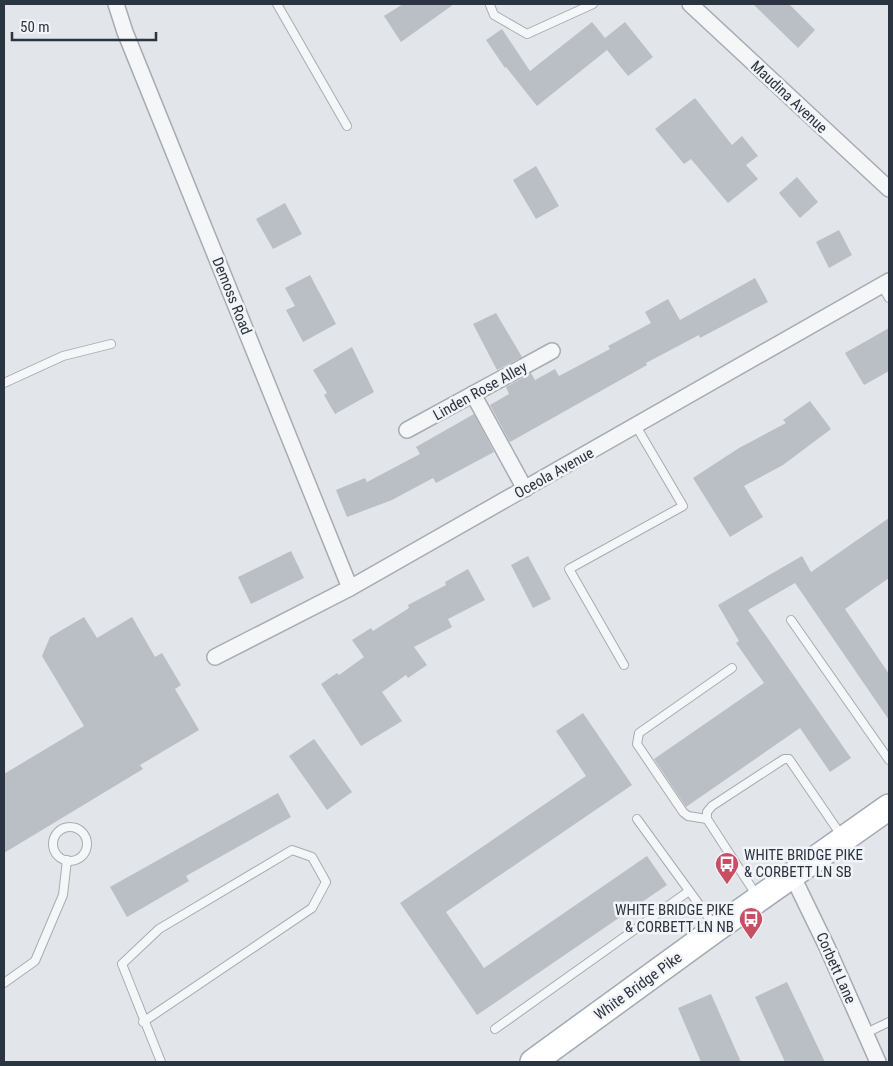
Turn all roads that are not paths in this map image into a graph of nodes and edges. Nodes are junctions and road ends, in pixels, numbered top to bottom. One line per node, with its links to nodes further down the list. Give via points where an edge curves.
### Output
1 (116, 4): 16 (street, Demoss Road)
2 (278, 4): 6 (lane)
3 (593, 4): 5 (lane, via 527,34 494,15)
4 (690, 4): 7 (street, Maudina Avenue)
5 (490, 6)
6 (347, 126)
7 (889, 189)
8 (887, 288): 13 (street, Oceola Avenue)
9 (111, 344): 11 (lane, via 63,356)
10 (552, 351): 12 (street, Linden Rose Alley)
11 (4, 383)
12 (473, 394): 14 (street, Linden Rose Alley); 15 (street)
13 (636, 426): 15 (street, Oceola Avenue); 19 (lane, via 683,506 569,569)
14 (407, 430)
15 (526, 489): 16 (street, Oceola Avenue)
16 (350, 588): 18 (street, Oceola Avenue)
17 (791, 620): 21 (lane)
18 (215, 657)
19 (624, 665)
20 (732, 668): 23 (lane, via 639,733 637,738 641,751 683,812)
21 (889, 760)
22 (889, 807): 25 (main road, White Bridge Pike)
23 (707, 819): 25 (lane, via 707,812 712,806 784,759 789,759); 29 (lane)
24 (638, 820): 28 (lane)
25 (844, 839): 27 (main road, White Bridge Pike)
26 (68, 860): 26 (lane, via 78,858 86,850 86,839 69,827 59,831 54,840 55,851 62,859); 31 (lane, via 63,895 35,961)
27 (792, 875): 29 (main road, White Bridge Pike); 35 (street, Corbett Lane)
28 (689, 891): 30 (lane); 34 (lane)
29 (759, 899): 30 (main road, White Bridge Pike)
30 (716, 929): 37 (main road, White Bridge Pike)
31 (4, 983)
32 (143, 1022): 32 (lane, via 122,964 159,928 292,850 312,857 326,882 312,908); 36 (lane)
33 (889, 1022): 35 (lane)
34 (495, 1030)
35 (866, 1033): 38 (street, Corbett Lane)
36 (161, 1062)
37 (534, 1062)
38 (878, 1062)

